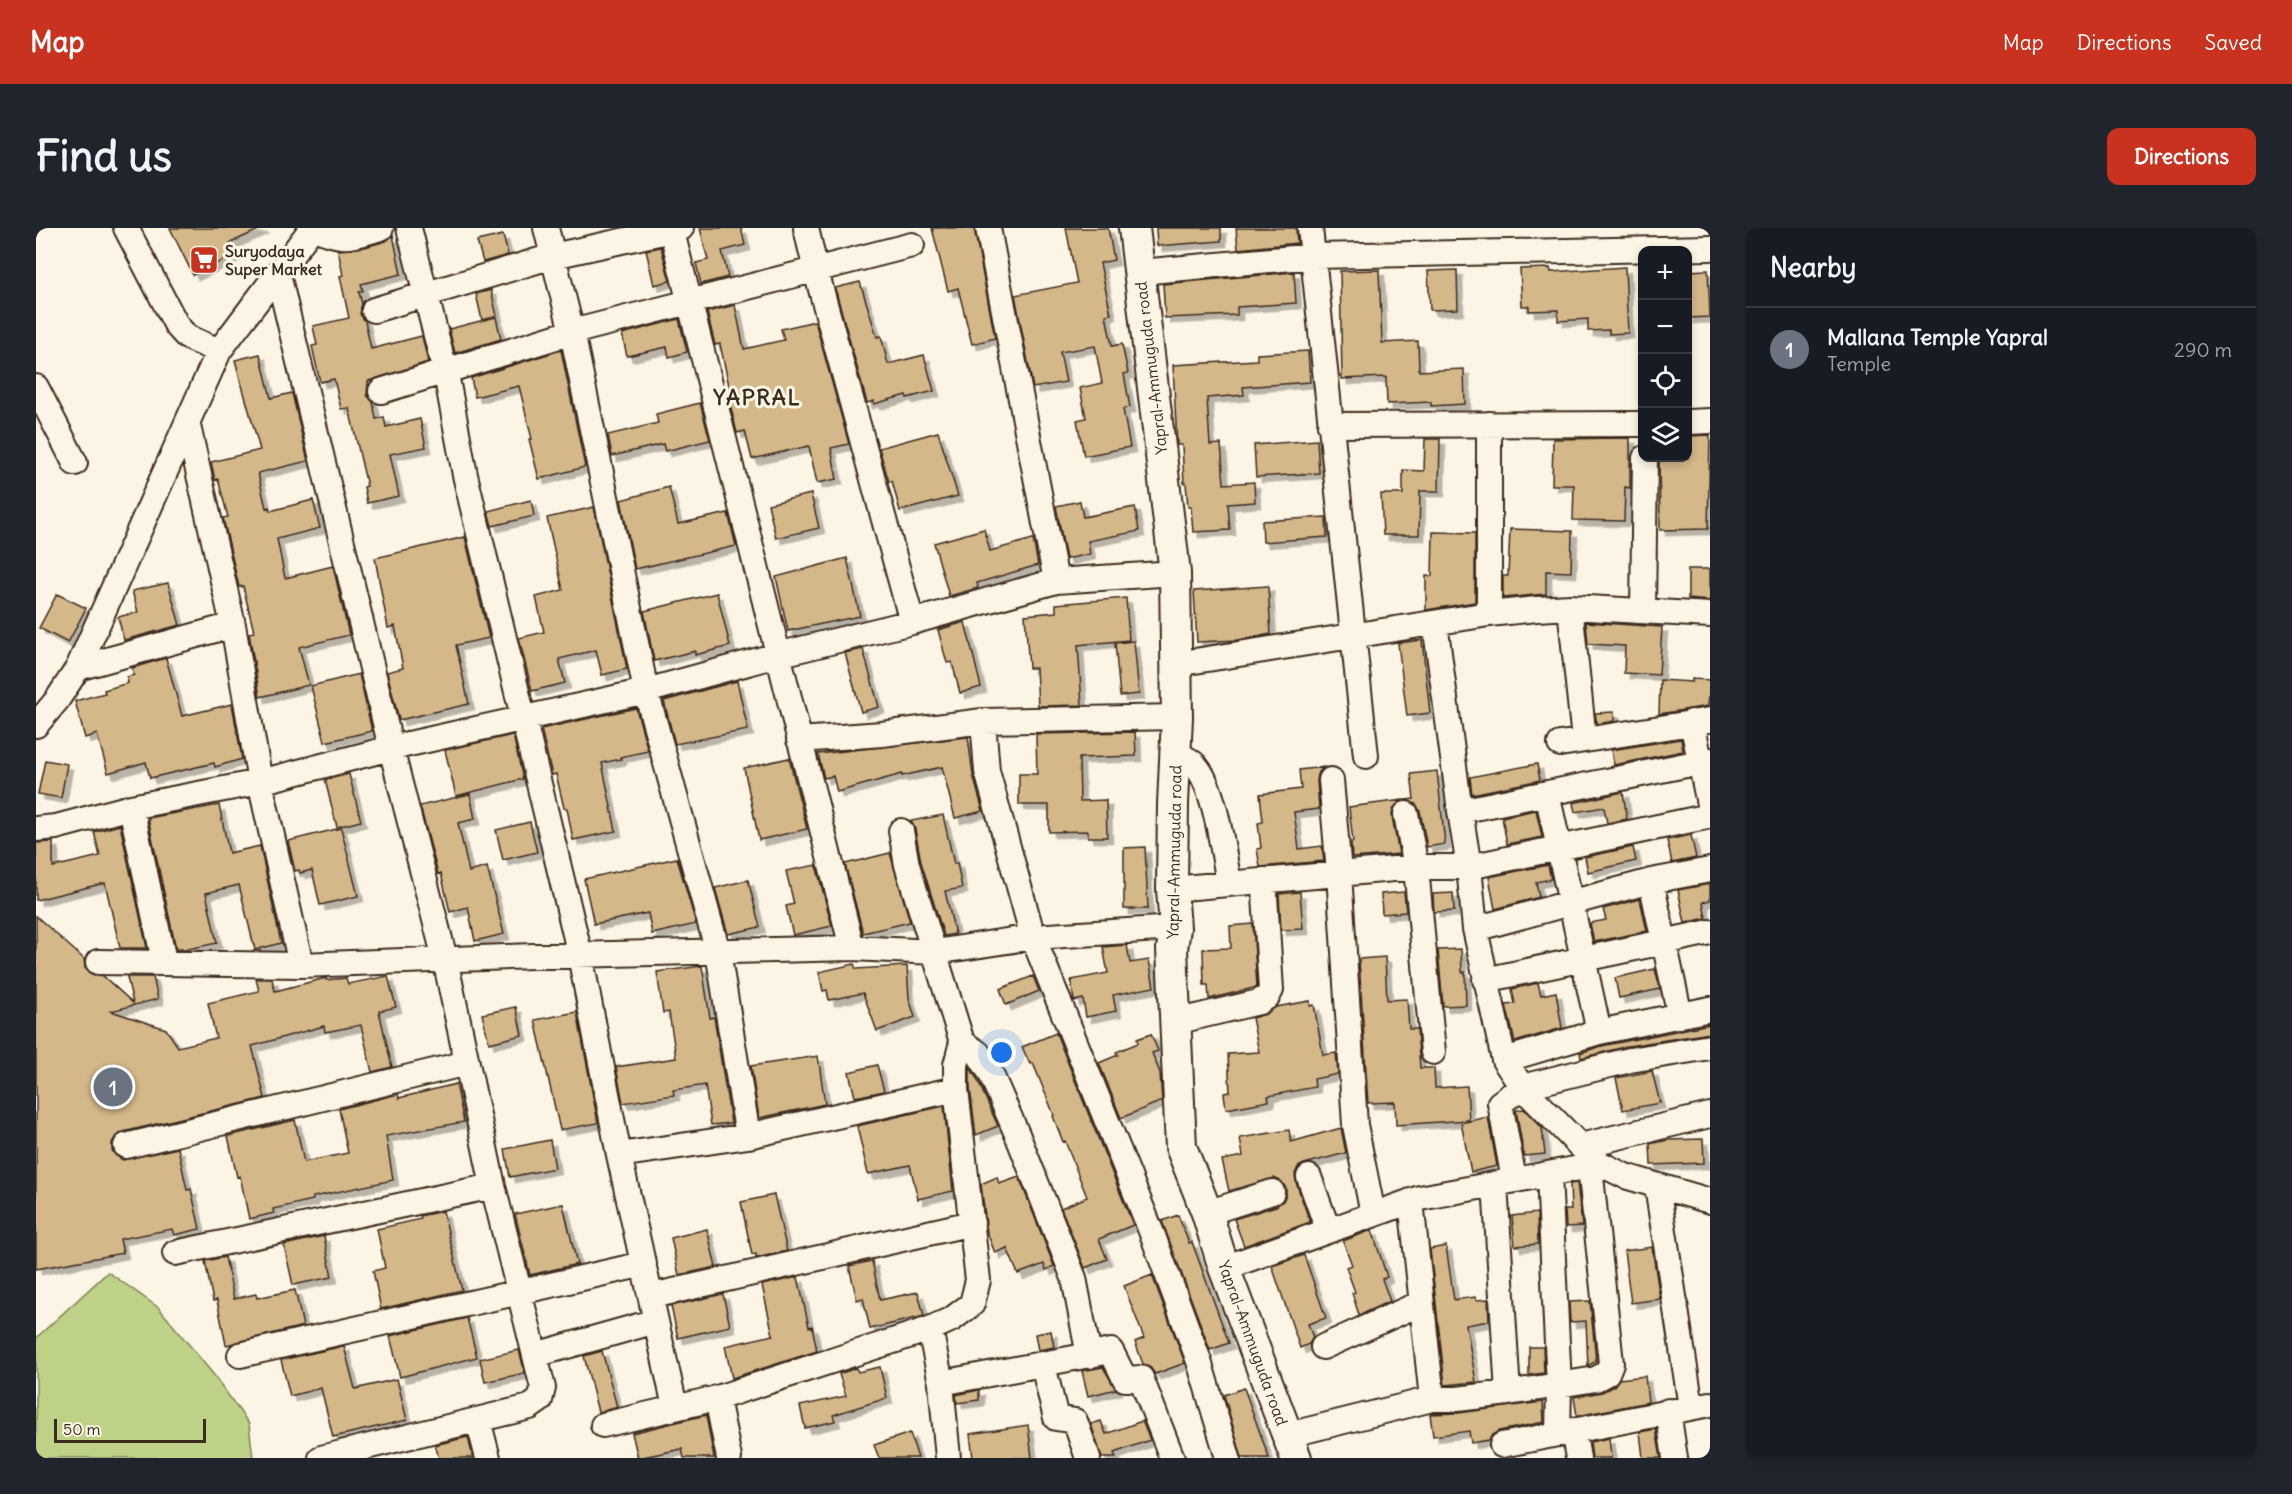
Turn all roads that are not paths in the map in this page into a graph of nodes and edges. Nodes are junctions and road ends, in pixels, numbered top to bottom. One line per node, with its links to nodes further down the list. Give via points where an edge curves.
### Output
1 (126, 228): 22 (street, via 177,326 193,340)
2 (313, 228): 3 (street, via 345,237); 17 (street)
3 (381, 228)
4 (409, 228): 18 (street)
5 (546, 228): 13 (street)
6 (806, 228): 15 (street)
7 (988, 228): 35 (street)
8 (1134, 228): 16 (main road, Yapral-Ammuguda road)
9 (1310, 228): 14 (street)
10 (674, 229): 13 (street); 19 (street)
11 (912, 245): 15 (street)
12 (1710, 248): 14 (street)
13 (553, 256): 18 (street); 21 (street)
14 (1314, 256): 16 (street); 30 (street)
15 (816, 271): 19 (street); 40 (street)
16 (1140, 272): 34 (main road, Yapral-Ammuguda road)
17 (278, 274): 22 (street); 56 (street)
18 (424, 294): 20 (street); 23 (street)
19 (690, 303): 21 (street); 44 (street)
20 (374, 310)
21 (572, 332): 23 (street); 47 (street)
22 (219, 351): 31 (street)
23 (445, 372): 25 (street); 48 (street, via 465,475)
24 (36, 387): 33 (street)
25 (381, 391)
26 (1710, 421): 27 (street)
27 (1692, 422)
28 (1490, 424): 29 (street); 30 (street); 38 (street)
29 (1638, 424)
30 (1330, 425): 43 (street)
31 (188, 426): 42 (street); 46 (street)
32 (1645, 462): 37 (street)
33 (75, 463)
34 (1175, 573): 35 (street); 45 (main road, Yapral-Ammuguda road)
35 (1056, 581): 40 (street)
36 (1570, 608): 37 (street); 38 (street); 54 (street)
37 (1643, 611): 39 (street)
38 (1489, 614): 41 (street)
39 (1710, 615)
40 (912, 622): 44 (street)
41 (1435, 623): 43 (street); 65 (street)
42 (232, 625): 46 (street); 61 (street)
43 (1352, 636): 45 (street); 58 (street)
44 (777, 655): 47 (street); 53 (street)
45 (1176, 664): 49 (main road, Yapral-Ammuguda road)
46 (78, 668): 52 (street)
47 (646, 691): 48 (street); 86 (street)
48 (524, 717): 56 (street); 88 (street)
49 (1177, 717): 50 (street); 57 (main road, Yapral-Ammuguda road)
50 (983, 721): 53 (street); 83 (street, via 987,771)
51 (1701, 721): 54 (street); 59 (street)
52 (36, 725)
53 (799, 740): 85 (street)
54 (1584, 740): 55 (street)
55 (1560, 744)
56 (391, 748): 61 (street); 90 (street)
57 (1175, 753): 77 (street, via 1194,764 1204,779); 78 (main road, Yapral-Ammuguda road)
58 (1366, 756)
59 (1705, 761): 62 (street); 64 (street)
60 (1331, 780): 74 (street)
61 (260, 782): 63 (street); 93 (street)
62 (1547, 793): 65 (street); 70 (street)
63 (131, 807): 68 (street); 92 (street)
64 (1710, 809)
65 (1460, 811): 72 (street)
66 (1406, 814): 71 (street)
67 (1710, 816): 70 (street)
68 (36, 829)
69 (901, 831): 87 (street, via 907,865)
70 (1559, 848): 72 (street); 79 (street)
71 (1416, 867): 72 (street); 74 (street); 101 (street)
72 (1469, 867): 81 (street)
73 (1710, 870): 76 (street)
74 (1339, 873): 75 (street); 120 (street, via 1354,1125)
75 (1264, 880): 77 (street); 97 (street, via 1271,990 1267,997)
76 (1651, 881): 79 (street); 84 (street)
77 (1229, 884): 78 (street)
78 (1172, 889): 80 (main road, Yapral-Ammuguda road)
79 (1570, 902): 81 (street); 89 (street)
80 (1175, 928): 83 (street); 97 (main road, Yapral-Ammuguda road)
81 (1475, 929): 94 (street)
82 (1710, 932): 84 (street)
83 (1033, 937): 87 (street); 155 (street, via 1154,1236 1199,1361)
84 (1665, 942): 89 (street); 96 (street)
85 (852, 948): 86 (street); 87 (street)
86 (718, 952): 88 (street); 107 (street)
87 (935, 952): 99 (street)
88 (580, 955): 90 (street); 109 (street)
89 (1581, 958): 94 (street); 98 (street)
90 (445, 959): 93 (street); 103 (street)
91 (98, 962): 92 (street)
92 (164, 962): 93 (street)
93 (301, 965)
94 (1485, 980): 102 (street)
95 (1710, 1009): 96 (street)
96 (1680, 1016): 98 (street)
97 (1175, 1022): 119 (main road, Yapral-Ammuguda road, via 1181,1147)
98 (1599, 1032): 102 (street)
99 (962, 1042): 105 (street, via 956,1065); 134 (street, via 978,1053 990,1072 1017,1134 1074,1278)
100 (1710, 1047): 104 (street, via 1630,1060)
101 (1433, 1052)
102 (1504, 1060): 104 (street)
103 (467, 1063): 108 (street); 114 (street)
104 (1522, 1087): 110 (street); 113 (street, via 1500,1103)
105 (956, 1089): 107 (street); 121 (street)
106 (1710, 1115): 110 (street)
107 (748, 1136): 109 (street)
108 (126, 1146)
109 (619, 1155): 124 (street)
110 (1591, 1159): 111 (street); 115 (street, via 1625,1176); 137 (street, via 1611,1363 1606,1373 1596,1379)
111 (1549, 1174): 113 (street); 137 (street)
112 (1309, 1177): 122 (street)
113 (1504, 1182): 117 (street); 138 (street)
114 (493, 1186): 123 (street); 126 (street)
115 (1658, 1186): 118 (street); 142 (street)
116 (1272, 1192): 119 (street)
117 (1411, 1201): 120 (street); 128 (street)
118 (1710, 1201)
119 (1207, 1213): 125 (main road, Yapral-Ammuguda road)
120 (1373, 1214): 122 (street)
121 (972, 1223): 127 (street); 130 (street, via 978,1280 972,1304)
122 (1328, 1230): 125 (street)
123 (175, 1253)
124 (644, 1264): 126 (street); 127 (street)
125 (1224, 1268): 147 (main road, Yapral-Ammuguda road)
126 (519, 1292): 132 (street); 133 (street)
127 (652, 1296): 129 (street)
128 (1421, 1303): 131 (street); 140 (street)
129 (656, 1321): 133 (street); 141 (street)
130 (930, 1329): 136 (street); 139 (street)
131 (1323, 1347)
132 (240, 1355)
133 (535, 1355): 143 (street, via 543,1388 540,1400 530,1407)
134 (1089, 1356): 135 (street); 154 (street, via 1111,1351 1125,1379 1142,1378)
135 (1043, 1365): 136 (street); 153 (street, via 1056,1418 1075,1421)
136 (941, 1383): 152 (street)
137 (1559, 1386): 138 (street); 145 (street)
138 (1508, 1393): 140 (street)
139 (717, 1398): 141 (street); 151 (street)
140 (1432, 1399): 147 (street)
141 (675, 1407): 144 (street)
142 (1690, 1407): 145 (street); 157 (street)
143 (478, 1420): 148 (street); 150 (street)
144 (603, 1425)
145 (1566, 1431): 146 (street); 156 (street)
146 (1502, 1445)
147 (1292, 1447)
148 (373, 1452): 149 (street)
149 (321, 1458)
150 (488, 1458)
151 (729, 1458)
152 (948, 1458)
153 (1088, 1458)
154 (1172, 1458)
155 (1228, 1458)
156 (1578, 1458)
157 (1675, 1458)

